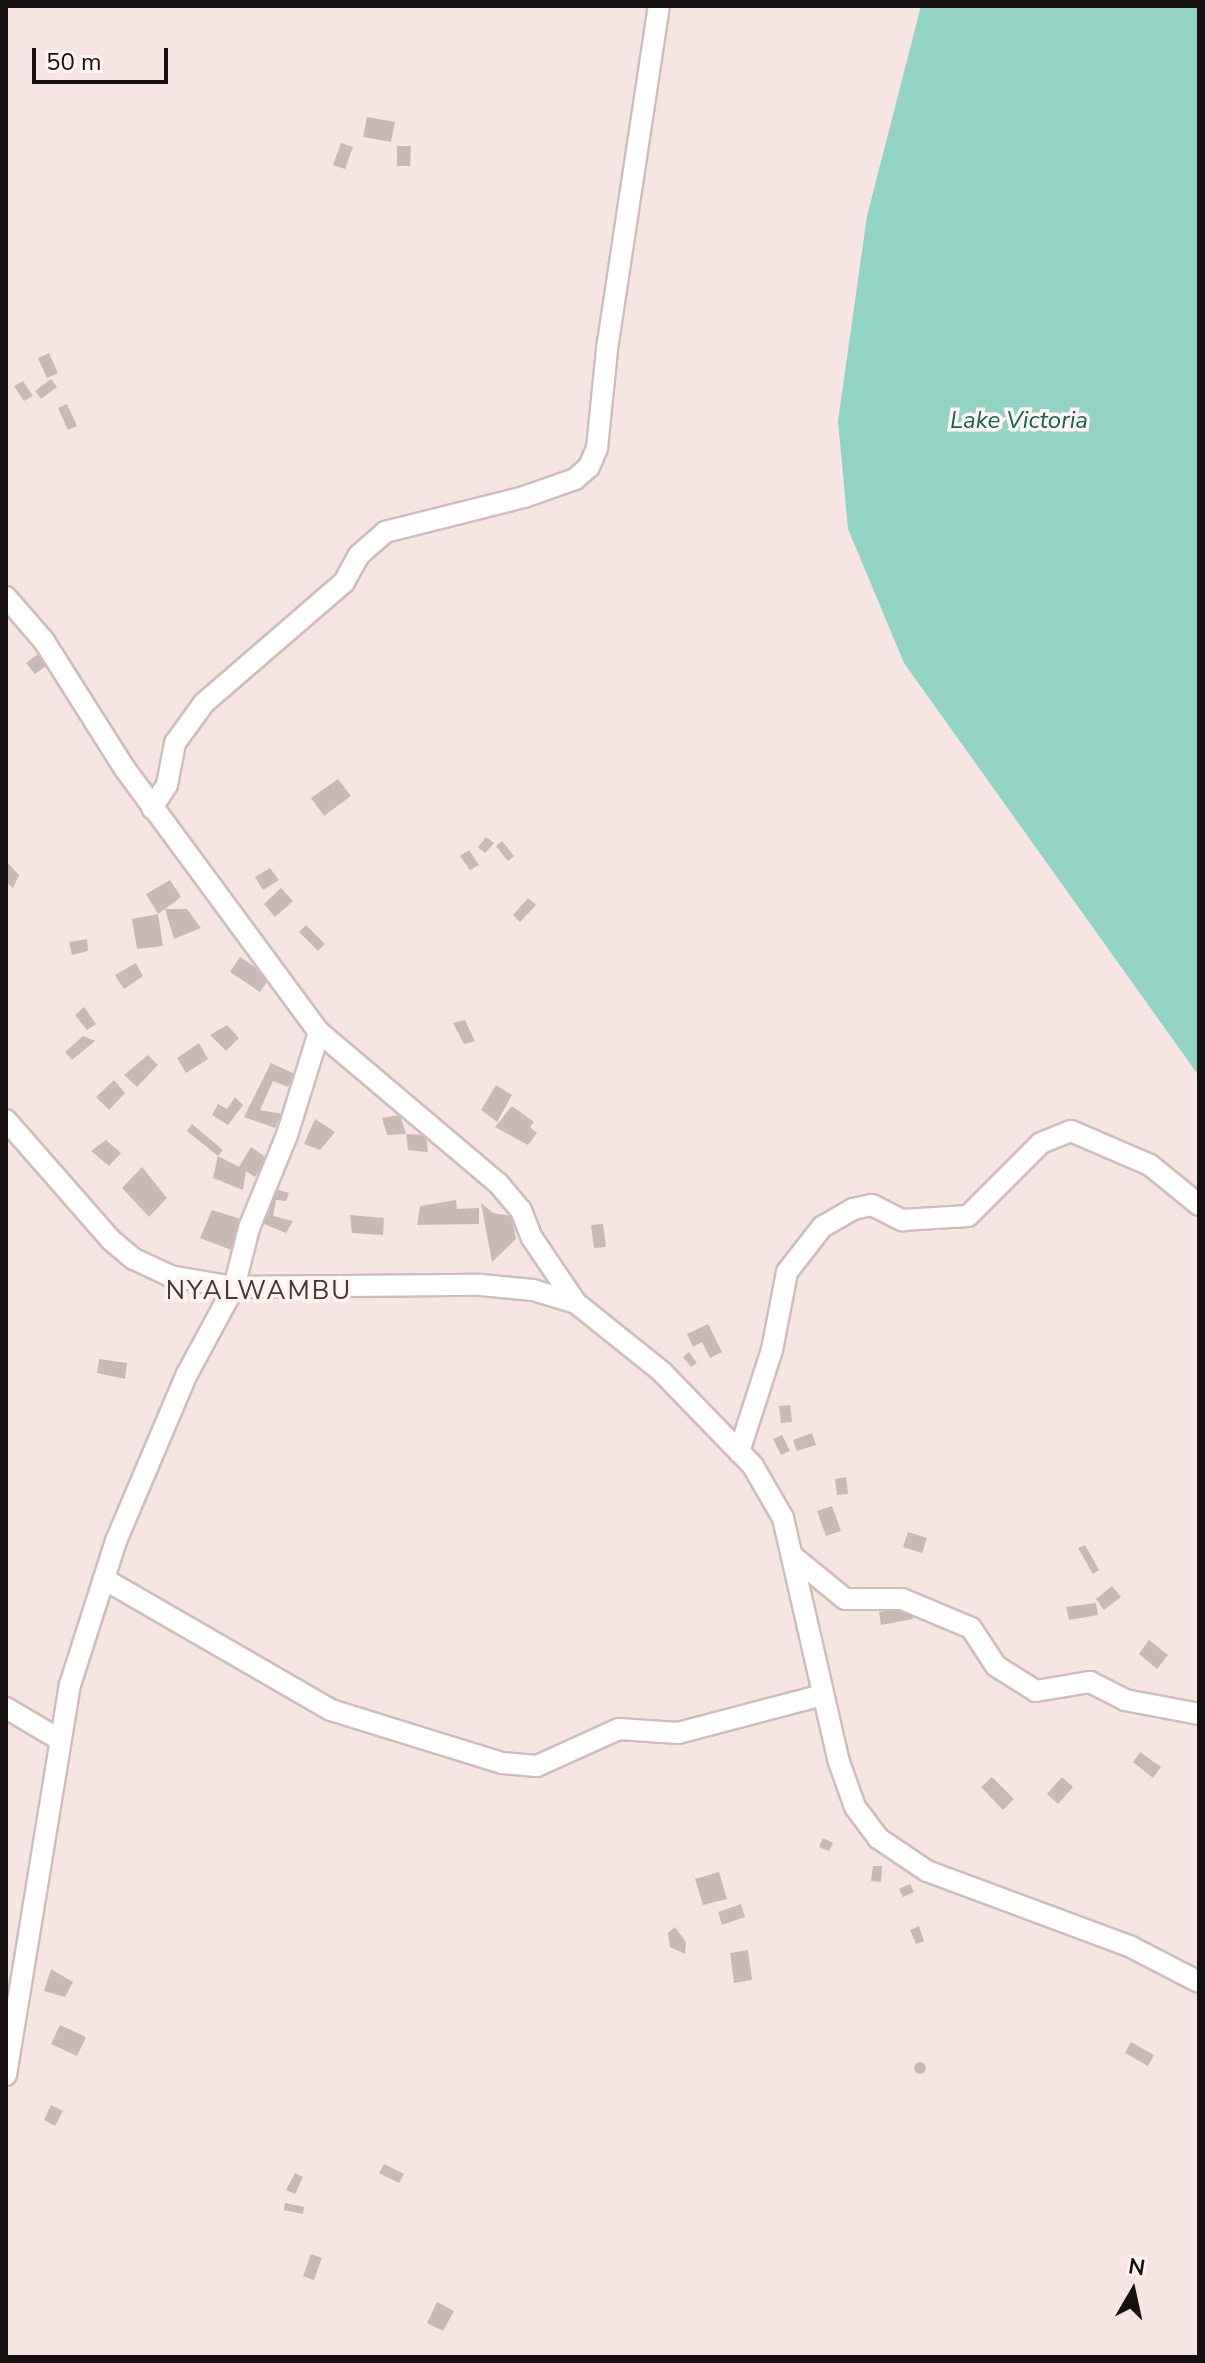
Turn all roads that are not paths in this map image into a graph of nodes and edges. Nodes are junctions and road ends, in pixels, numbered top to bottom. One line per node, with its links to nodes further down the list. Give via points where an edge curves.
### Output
1 (659, 6): 3 (street, via 597,448 589,467 575,479 524,497 385,532 359,555 344,582 204,703 175,743 167,785)
2 (6, 597): 3 (street, via 44,641)
3 (152, 808): 4 (street)
4 (319, 1032): 7 (street, via 287,1135 249,1228); 8 (street, via 498,1183 521,1210 532,1238)
5 (6, 1120): 7 (street, via 111,1240 134,1259 170,1276)
6 (1199, 1205): 9 (street, via 1150,1165 1071,1131 1041,1143 968,1216 902,1220 872,1205 853,1209 822,1227 787,1272 772,1350)
7 (234, 1287): 8 (street, via 481,1285 533,1290); 11 (street, via 187,1374)
8 (576, 1303): 9 (street, via 662,1372)
9 (739, 1452): 10 (street, via 783,1518)
10 (796, 1559): 12 (street); 14 (street, via 845,1599 902,1599 971,1628 996,1666 1036,1691 1090,1682 1125,1700)
11 (104, 1579): 12 (street, via 331,1710 502,1763 537,1766 619,1729 678,1733); 15 (street)
12 (823, 1695): 16 (street, via 855,1807 878,1838 900,1855 976,1891 1131,1947)
13 (6, 1708): 15 (street)
14 (1199, 1714)
15 (57, 1738): 17 (street)
16 (1199, 1982)
17 (6, 2075)

